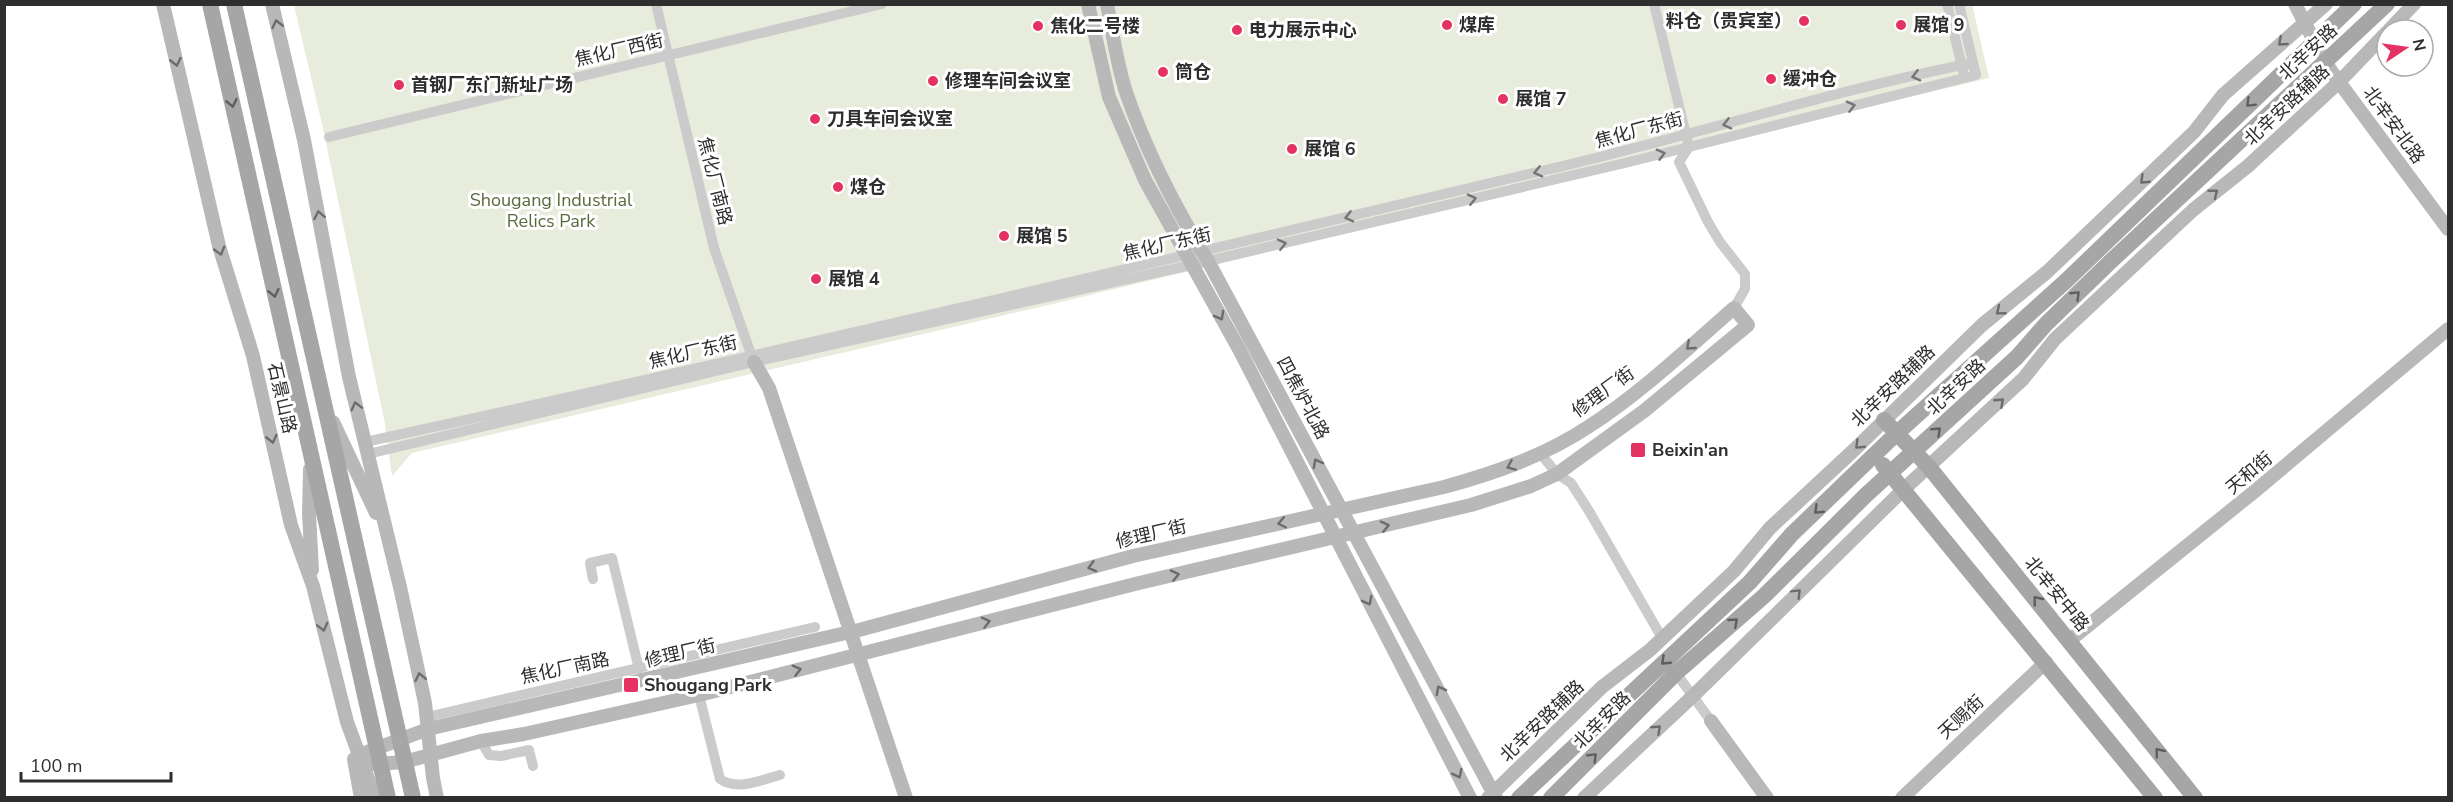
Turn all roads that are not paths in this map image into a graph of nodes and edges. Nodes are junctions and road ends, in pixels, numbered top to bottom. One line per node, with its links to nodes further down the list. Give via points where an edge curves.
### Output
1 (163, 4): 57 (street, 石景山路, one-way to 57, via 219,246 252,356 291,525)
2 (210, 4): 47 (main road, 石景山路, one-way to 47)
3 (234, 4): 40 (main road)
4 (272, 4): 43 (street, one-way to 4, via 304,140)
5 (656, 4): 21 (street, 焦化厂南路)
6 (882, 4): 21 (street, 焦化厂西街)
7 (1088, 4): 34 (street, 四焦炉北路, via 1109,97 1145,180)
8 (1107, 4): 33 (street, 四焦炉北路, via 1126,93 1141,134)
9 (1654, 4): 27 (street)
10 (1947, 4): 24 (street)
11 (1959, 4): 23 (street)
12 (2295, 4): 18 (street, 北辛安北路)
13 (2326, 4): 18 (street, 北辛安路辅路)
14 (2354, 4): 19 (main road, 北辛安路)
15 (2387, 4): 22 (main road, 北辛安路)
16 (2414, 4): 17 (street, 北辛安路辅路)
17 (2401, 18)
18 (2305, 25): 19 (street, 北辛安北路); 36 (street, 北辛安路辅路, one-way to 36, via 2223,95 2194,132)
19 (2314, 41): 22 (street, 北辛安北路); 30 (main road, 北辛安路, one-way to 30)
20 (2375, 45): 26 (street, 北辛安路辅路)
21 (668, 55): 28 (street, 焦化厂西街); 39 (street, 焦化厂南路, via 714,248)
22 (2325, 62): 26 (street, 北辛安北路); 35 (main road, 北辛安路)
23 (1973, 63): 24 (street, 焦化厂东街); 25 (street, 焦化厂东街, via 1976,75)
24 (1961, 65): 25 (street); 27 (street, 焦化厂东街, one-way to 27)
25 (1964, 78): 29 (street, 焦化厂东街, one-way to 25)
26 (2339, 82): 31 (street, 北辛安北路); 32 (street, 北辛安路辅路, one-way to 26)
27 (1686, 134): 29 (street); 33 (street, 焦化厂东街, one-way to 33)
28 (329, 137)
29 (1689, 147): 33 (street, 焦化厂东街, one-way to 29); 37 (street, via 1679,162 1708,222 1745,274 1745,289)
30 (2121, 229): 36 (street); 42 (main road, 北辛安路)
31 (2448, 229)
32 (2157, 243): 35 (street); 48 (street, 北辛安路辅路, one-way to 32, via 2023,379 2055,339)
33 (1206, 257): 34 (street, 焦化厂东街); 52 (street, 四焦炉北路, one-way to 33)
34 (1189, 261): 39 (street, 焦化厂东街); 53 (street, 四焦炉北路, one-way to 53)
35 (2110, 262): 44 (main road, 北辛安路, one-way to 35, via 2017,357)
36 (2047, 272): 41 (street, 北辛安路辅路, one-way to 41, via 1982,325)
37 (1734, 308): 45 (street, 修理厂街, one-way to 45, via 1628,400); 50 (street, via 1748,325 1644,411)
38 (2448, 329): 63 (street, 天和街)
39 (752, 359): 43 (street, 焦化厂东街); 61 (street, via 769,388)
40 (326, 405): 58 (street, via 376,513); 73 (main road)
41 (1884, 420): 42 (main road, 北辛安中路); 62 (street, 北辛安路辅路, one-way to 62)
42 (1897, 433): 44 (main road, 北辛安中路); 46 (main road, 北辛安路)
43 (366, 448): 58 (street)
44 (1914, 452): 48 (main road, 北辛安中路); 49 (main road, 北辛安路)
45 (1540, 453): 50 (street); 52 (street, 修理厂街, one-way to 52, via 1455,484)
46 (1874, 456): 49 (main road); 59 (main road, 北辛安路, one-way to 59)
47 (310, 458): 57 (street); 75 (main road, 石景山路)
48 (1929, 467): 51 (street, 北辛安路辅路); 63 (main road, 北辛安中路, one-way to 48)
49 (1890, 472): 51 (main road); 67 (main road, 北辛安路, one-way to 49, via 1764,596)
50 (1557, 474): 54 (street, one-way to 50, via 1471,506); 62 (street, via 1571,483 1589,511)
51 (1904, 489): 65 (main road); 69 (street, 北辛安路辅路, one-way to 51)
52 (1343, 510): 53 (street, 修理厂街); 54 (street, 四焦炉北路)
53 (1324, 514): 55 (street, 四焦炉北路); 61 (street, 修理厂街, one-way to 61, via 1133,556)
54 (1356, 533): 55 (street); 81 (street, 四焦炉北路, one-way to 54)
55 (1336, 538): 64 (street, one-way to 55); 88 (street, 四焦炉北路, one-way to 88)
56 (593, 579): 66 (street, via 590,563 612,558)
57 (313, 586): 71 (street, 石景山路, one-way to 71)
58 (400, 587): 72 (street, one-way to 58)
59 (1720, 610): 62 (street); 89 (main road, 北辛安路, one-way to 89)
60 (815, 627): 66 (street, 焦化厂南路)
61 (852, 632): 64 (street); 72 (street, 修理厂街)
62 (1662, 638): 81 (street, 北辛安路辅路, via 1602,687)
63 (2070, 640): 95 (main road, 北辛安中路, one-way to 63)
64 (860, 654): 68 (street, one-way to 64); 87 (street)
65 (2046, 662): 93 (street, 天赐街); 94 (main road)
66 (639, 669): 72 (street, 焦化厂南路)
67 (1676, 673): 69 (street); 90 (main road, 北辛安路, one-way to 67)
68 (699, 695): 74 (street, 修理厂街); 80 (street, via 720,779 728,785 739,785)
69 (1693, 696): 70 (street); 91 (street, 北辛安路辅路, one-way to 69)
70 (1711, 721): 92 (street)
71 (347, 722): 77 (street, 石景山路); 82 (street)
72 (427, 723): 73 (street, 修理厂街); 76 (street)
73 (399, 739): 75 (street, 修理厂街); 78 (main road)
74 (481, 741): 76 (street, 修理厂街); 79 (street, via 489,755 529,750)
75 (379, 755): 77 (street, 修理厂街); 78 (street, 修理厂街); 84 (main road, 石景山路)
76 (431, 755): 78 (street, 修理厂街); 86 (street)
77 (361, 760): 83 (street, 石景山路)
78 (404, 762): 85 (main road)
79 (533, 766)
80 (780, 775)
81 (1493, 796)
82 (361, 798)
83 (375, 798)
84 (388, 798)
85 (413, 798)
86 (437, 798)
87 (906, 798)
88 (1470, 798)
89 (1519, 798)
90 (1551, 798)
91 (1584, 798)
92 (1767, 798)
93 (1902, 798)
94 (2155, 798)
95 (2195, 798)

